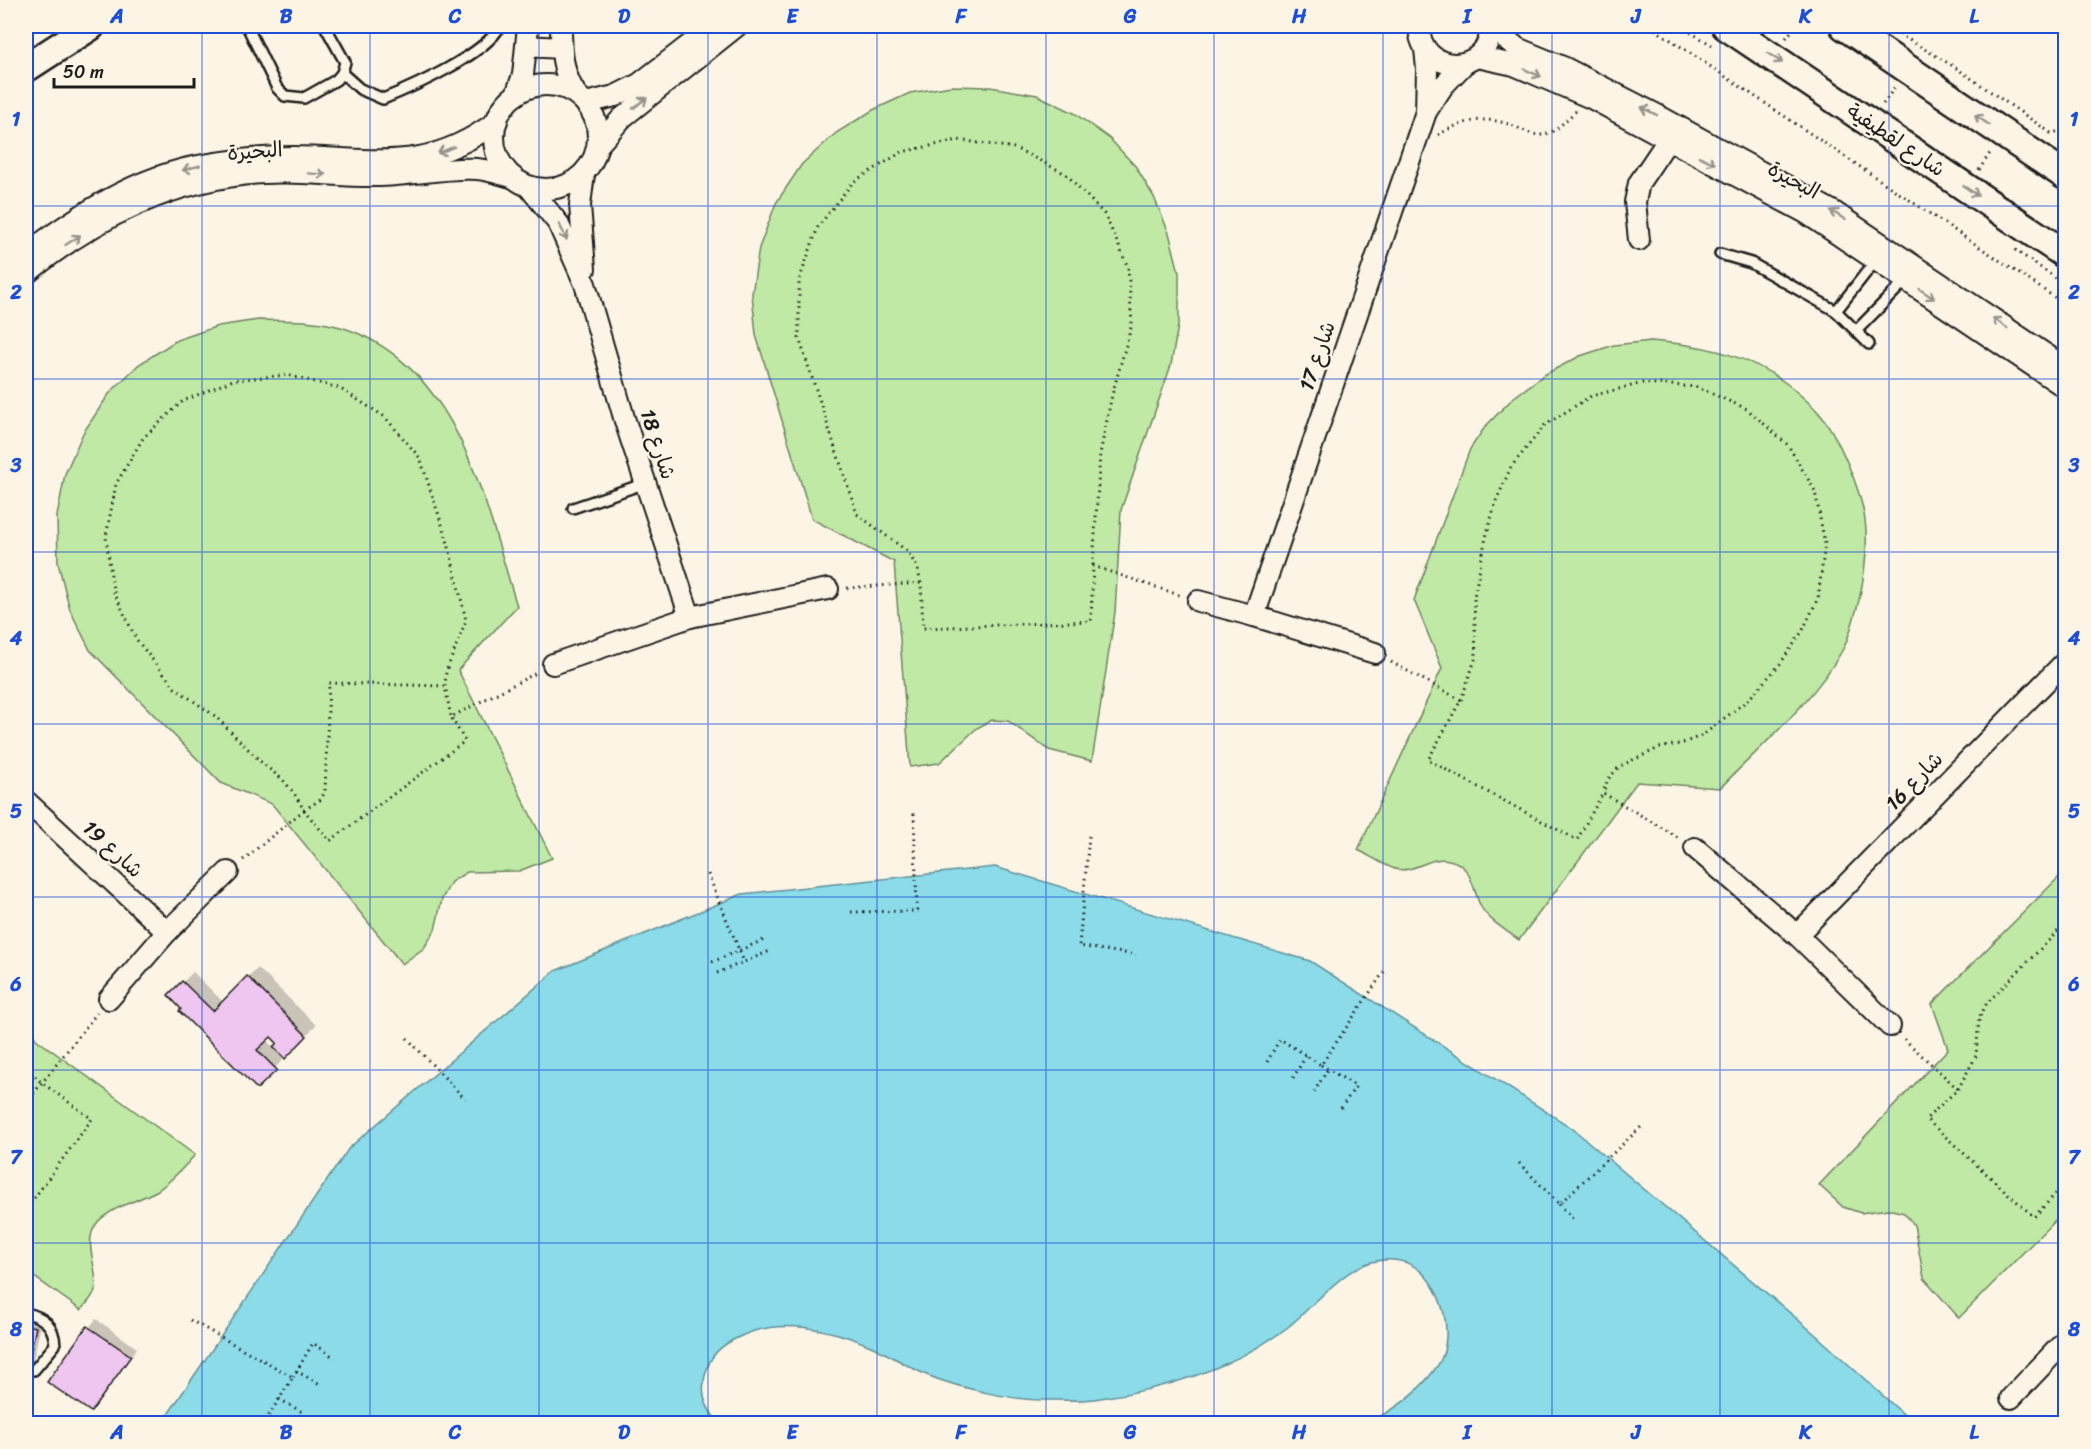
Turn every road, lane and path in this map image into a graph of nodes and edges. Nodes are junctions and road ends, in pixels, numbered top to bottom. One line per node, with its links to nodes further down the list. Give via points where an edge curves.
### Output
1 (91, 26): 19 (street)
2 (247, 26): 21 (lane, via 277,88 285,96 304,98 336,80)
3 (325, 26): 21 (lane, via 345,62)
4 (500, 26): 21 (lane, via 485,45 383,99 360,88)
5 (528, 26): 16 (street)
6 (561, 26): 17 (street)
7 (714, 26): 23 (street, via 639,84 615,96)
8 (735, 26): 32 (street, one-way to 8, via 622,118)
9 (1403, 26): 15 (street)
10 (1493, 26): 18 (street, شارع 17, via 1488,44); 29 (street, البحيرة, one-way to 10, via 1563,67 1517,48)
11 (1650, 26): 47 (path)
12 (1726, 26): 27 (street, شارع لقطيفية, one-way to 27)
13 (1844, 26): 20 (street)
14 (1895, 31): 28 (path, via 2050,133)
15 (1422, 39): 18 (street, البحيرة, via 1439,60); 25 (street, شارع 17, via 1427,69)
16 (526, 46): 17 (street); 22 (street)
17 (561, 48): 23 (street, via 566,73)
18 (1471, 60): 25 (street, شارع 17, via 1443,86); 29 (street, البحيرة, one-way to 29, via 1514,65)
19 (26, 68)
20 (1907, 69): 27 (path); 30 (street, one-way to 20)
21 (342, 72)
22 (516, 95): 23 (street, via 546,85 562,87); 26 (street)
23 (581, 98): 32 (street, via 594,115)
24 (1582, 107): 31 (path, via 1563,124 1542,135 1478,119 1455,125)
25 (1426, 112): 60 (street, شارع 17)
26 (496, 121): 33 (street, البحيرة, one-way to 33, via 466,141 418,159); 36 (street, via 496,151)
27 (1870, 123): 38 (street, شارع لقطيفية)
28 (2066, 130)
29 (1672, 133): 39 (street, via 1639,183 1635,202); 43 (street, البحيرة, one-way to 43); 44 (street, البحيرة, one-way to 29, via 1834,212)
30 (2002, 133): 35 (street); 38 (path)
31 (1433, 140)
32 (599, 144): 34 (street)
33 (272, 165): 36 (street, البحيرة, one-way to 36, via 377,176 476,169); 40 (street, البحيرة, via 169,190)
34 (584, 174): 37 (street, via 564,187); 46 (street, شارع 18, via 580,205)
35 (2066, 176)
36 (512, 177): 37 (street)
37 (530, 187): 46 (street, شارع 18, one-way to 46, via 558,223)
38 (1968, 189): 42 (street, شارع لقطيفية, one-way to 42)
39 (1638, 240)
40 (35, 253): 45 (street, البحيرة)
41 (1720, 254): 48 (lane, via 1751,263)
42 (2066, 255)
43 (1876, 260): 44 (street, البحيرة); 48 (lane)
44 (1911, 273): 49 (lane); 51 (street, البحيرة)
45 (26, 274)
46 (585, 284): 54 (street, شارع 18)
47 (2066, 306)
48 (1836, 311): 49 (lane)
49 (1856, 331): 50 (lane)
50 (1869, 344)
51 (2025, 351): 52 (street, البحيرة); 53 (street, البحيرة)
52 (2066, 368)
53 (2066, 388)
54 (646, 483): 55 (lane); 61 (street, شارع 18)
55 (573, 508)
56 (1093, 566): 57 (path, via 1091,621 923,628); 57 (path, via 1100,454 1132,324 1128,267 1105,215 1066,174 1015,148 958,140 902,152 853,182 818,227 799,281 799,338 857,514 907,551); 59 (path)
57 (921, 583): 58 (path)
58 (828, 589): 61 (street)
59 (1198, 601): 60 (street)
60 (1254, 616): 62 (street)
61 (690, 617): 64 (street)
62 (1375, 653): 66 (path)
63 (2066, 661): 79 (street, شارع 16)
64 (553, 664): 67 (path)
65 (445, 686): 67 (path); 70 (path, via 329,683 326,792); 70 (path, via 450,658 466,620 420,458 385,417 339,388 287,375 233,380 183,401 143,438 116,484 106,537 113,590 136,639 175,688 215,716 283,780)
66 (1461, 699): 68 (path, via 1428,760 1577,840); 68 (path, via 1476,657 1474,597 1496,501 1511,467 1545,425 1591,396 1643,383 1697,387 1747,409 1788,445 1815,491 1825,544 1818,598 1802,632 1749,699 1703,735 1659,748 1620,766 1608,779)
67 (451, 717): 70 (path, via 465,741 330,841)
68 (1603, 793): 73 (path)
69 (26, 801): 78 (street, شارع 19)
70 (304, 810): 74 (path)
71 (914, 813): 76 (path, via 917,911)
72 (1089, 836): 83 (path, via 1079,946)
73 (1695, 848): 79 (street)
74 (228, 872): 78 (street)
75 (708, 874): 81 (path)
76 (851, 912)
77 (2066, 923): 98 (path, via 1987,1003 1979,1018 1976,1056)
78 (167, 932): 88 (street)
79 (1797, 935): 89 (street)
80 (766, 939): 81 (path)
81 (739, 951): 84 (path); 85 (path)
82 (770, 951): 85 (path)
83 (1136, 955)
84 (712, 962)
85 (744, 962): 87 (path)
86 (1385, 970): 93 (path)
87 (717, 973)
88 (109, 999): 97 (path)
89 (1890, 1026): 98 (path)
90 (406, 1038): 100 (path)
91 (1306, 1056): 92 (path, via 1280,1040); 93 (path); 96 (path)
92 (1267, 1062)
93 (1321, 1065): 95 (path)
94 (26, 1068): 97 (path)
95 (1328, 1070): 99 (path); 102 (path, via 1356,1086)
96 (1293, 1078)
97 (41, 1082): 101 (path); 107 (path, via 92,1119)
98 (1958, 1089): 105 (path, via 1926,1119 2034,1218)
99 (1314, 1092)
100 (465, 1099)
101 (26, 1103)
102 (1341, 1108)
103 (1642, 1126): 106 (path)
104 (1519, 1163): 106 (path)
105 (2065, 1186)
106 (1559, 1204): 108 (path)
107 (26, 1209)
108 (1575, 1221)
109 (26, 1313): 113 (lane, via 46,1320 55,1338 55,1345)
110 (190, 1320): 115 (path)
111 (2066, 1341): 117 (street)
112 (335, 1358): 114 (path, via 313,1343)
113 (34, 1370)
114 (296, 1371): 115 (path); 116 (path)
115 (293, 1377): 118 (path)
116 (320, 1384)
117 (2012, 1398)
118 (279, 1399): 119 (path); 120 (path, via 266,1420)
119 (304, 1413)
120 (273, 1424)

